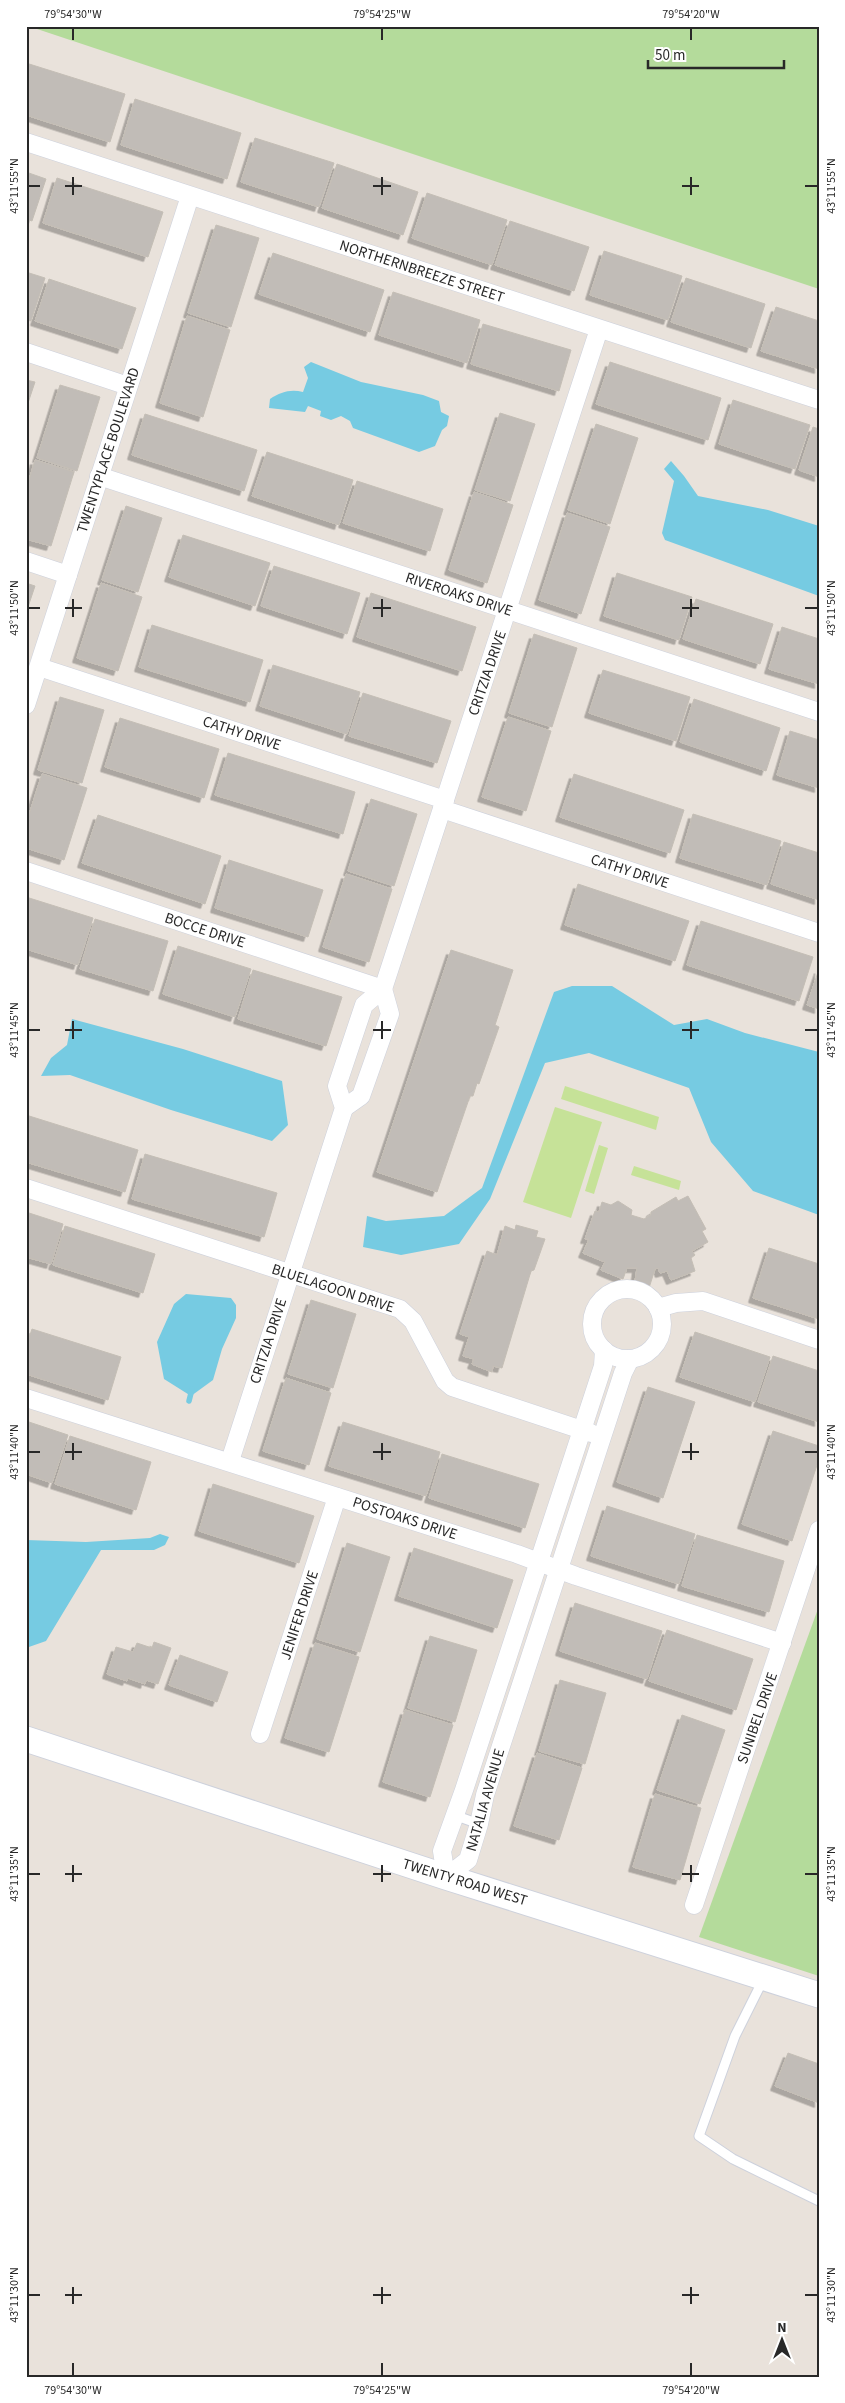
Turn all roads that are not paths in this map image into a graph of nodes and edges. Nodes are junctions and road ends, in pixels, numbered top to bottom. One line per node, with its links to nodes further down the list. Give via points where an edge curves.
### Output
1 (26, 142): 2 (street, NORTHERNBREEZE STREET)
2 (190, 196): 3 (street, NORTHERNBREEZE STREET); 5 (street, TWENTYPLACE BOULEVARD)
3 (598, 329): 6 (street, NORTHERNBREEZE STREET); 10 (street, CRITZIA DRIVE)
4 (26, 352): 5 (street)
5 (128, 386): 7 (street, TWENTYPLACE BOULEVARD)
6 (819, 400)
7 (99, 476): 9 (street, TWENTYPLACE BOULEVARD); 10 (street, RIVEROAKS DRIVE)
8 (26, 561): 9 (street)
9 (68, 575): 11 (street, TWENTYPLACE BOULEVARD)
10 (508, 610): 13 (street, RIVEROAKS DRIVE); 14 (street, CRITZIA DRIVE)
11 (39, 667): 12 (street, TWENTYPLACE BOULEVARD); 14 (street, CATHY DRIVE)
12 (26, 704)
13 (819, 712)
14 (443, 804): 16 (street, CATHY DRIVE); 17 (street, CRITZIA DRIVE)
15 (26, 872): 17 (street, BOCCE DRIVE)
16 (819, 933)
17 (383, 989): 18 (street, via 364,1005 337,1086); 18 (street, via 390,1014 361,1096)
18 (344, 1108): 20 (street, CRITZIA DRIVE)
19 (26, 1188): 20 (street, BLUELAGOON DRIVE)
20 (290, 1274): 26 (street, BLUELAGOON DRIVE, via 400,1309 413,1321 445,1381 452,1387); 28 (street, CRITZIA DRIVE)
21 (658, 1308): 22 (street, via 676,1303 703,1302); 23 (street, via 647,1296 632,1290 621,1290 602,1300 596,1309 593,1331); 24 (street, via 662,1330 658,1341 641,1356)
22 (819, 1340)
23 (604, 1350): 24 (street); 26 (street, NATALIA AVENUE, via 603,1366)
24 (630, 1359): 27 (street, NATALIA AVENUE)
25 (26, 1398): 28 (street, POSTOAKS DRIVE)
26 (582, 1430): 27 (street, BLUELAGOON DRIVE); 31 (street, NATALIA AVENUE)
27 (602, 1437): 32 (street, NATALIA AVENUE)
28 (230, 1461): 29 (street, POSTOAKS DRIVE)
29 (337, 1497): 31 (street, POSTOAKS DRIVE); 34 (street, JENIFER DRIVE)
30 (819, 1530): 33 (street, SUNIBEL DRIVE)
31 (538, 1562): 32 (street, POSTOAKS DRIVE); 36 (street, NATALIA AVENUE)
32 (559, 1569): 33 (street, POSTOAKS DRIVE); 37 (street, NATALIA AVENUE, via 484,1795)
33 (782, 1643): 39 (street, SUNIBEL DRIVE)
34 (260, 1734)
35 (26, 1740): 38 (street, TWENTY ROAD WEST)
36 (454, 1815): 37 (lane); 38 (street, NATALIA AVENUE, via 442,1851)
37 (479, 1824): 38 (street, NATALIA AVENUE, via 468,1860)
38 (446, 1877): 40 (street, TWENTY ROAD WEST)
39 (694, 1905)
40 (764, 1977): 41 (street, TWENTY ROAD WEST); 42 (lane, via 735,2036 699,2136 733,2159)
41 (819, 1995)
42 (819, 2201)

